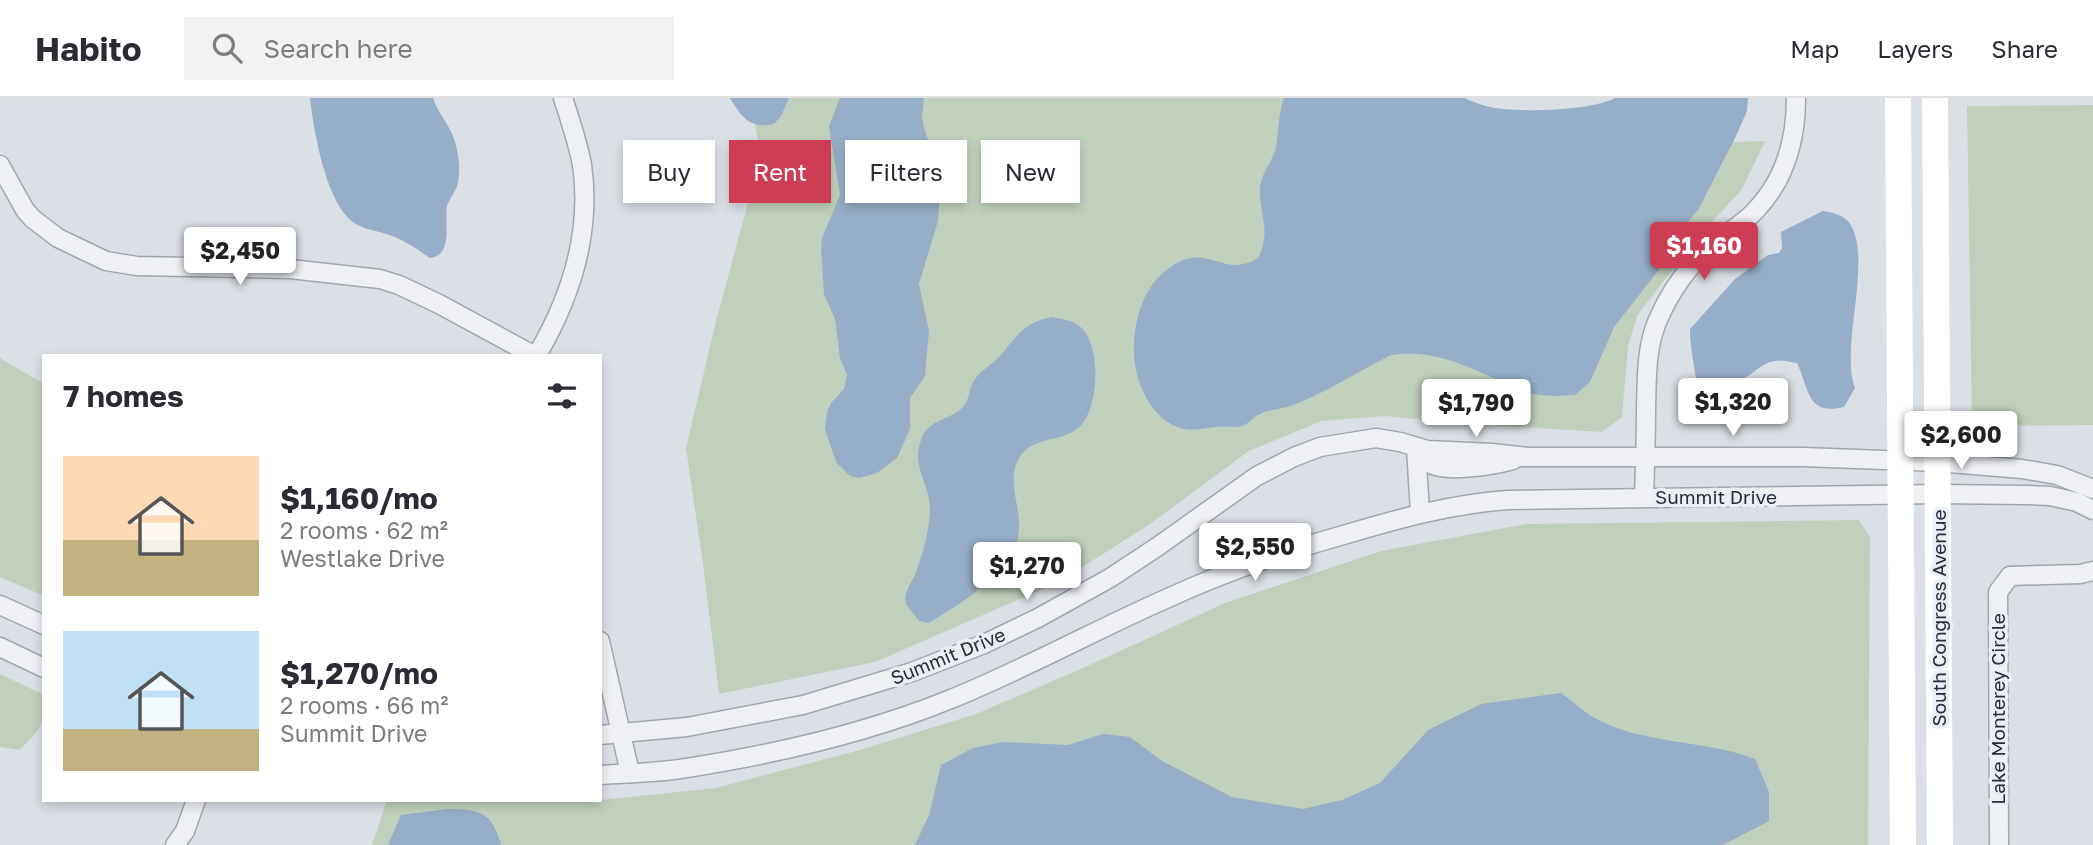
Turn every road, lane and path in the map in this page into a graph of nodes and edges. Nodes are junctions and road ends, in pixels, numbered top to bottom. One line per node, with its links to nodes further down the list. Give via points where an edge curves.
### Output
1 (563, 98): 7 (street, via 582,165 582,235 565,303)
2 (1796, 98): 9 (street, via 1790,151 1770,193 1692,265 1657,323 1648,349)
3 (1898, 98): 10 (main road, South Congress Avenue)
4 (1935, 98): 11 (main road, South Congress Avenue)
5 (0, 165): 6 (street, via 33,219 58,238 106,261 137,266 290,269 380,279 439,304)
6 (533, 354)
7 (536, 354)
8 (1416, 447): 9 (street, Summit Drive, via 1442,458); 17 (street); 25 (street, Summit Drive, via 1376,438 1320,447 1294,457 1257,476 1110,578 984,644 912,671 803,705)
9 (1645, 458): 10 (street, Summit Drive); 15 (street)
10 (1900, 461): 11 (street, Summit Drive); 14 (main road, South Congress Avenue)
11 (1937, 462): 12 (street, Summit Drive, via 2057,475); 13 (main road, South Congress Avenue)
12 (2093, 489)
13 (1938, 494): 14 (street, Summit Drive); 16 (street, Summit Drive, via 2050,496); 31 (main road, South Congress Avenue)
14 (1901, 495): 15 (street, Summit Drive); 30 (main road, South Congress Avenue)
15 (1644, 498): 17 (street, Summit Drive, via 1495,501)
16 (2093, 510)
17 (1420, 513): 26 (street, Summit Drive, via 1215,577 1017,671 887,722 751,756)
18 (2093, 571): 32 (street, Lake Monterey Circle, via 2010,576 1998,592)
19 (0, 605): 20 (street)
20 (42, 624)
21 (0, 647): 23 (street)
22 (602, 650): 25 (street)
23 (42, 667)
24 (602, 734): 25 (street, Summit Drive)
25 (621, 734): 26 (street)
26 (630, 773): 27 (street, Summit Drive)
27 (602, 775)
28 (195, 802): 29 (street)
29 (175, 845)
30 (1903, 845)
31 (1940, 845)
32 (1999, 845)

